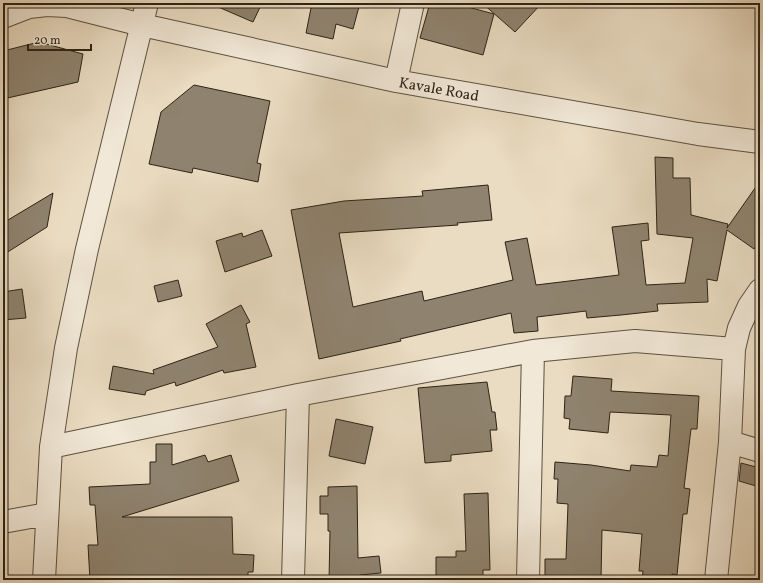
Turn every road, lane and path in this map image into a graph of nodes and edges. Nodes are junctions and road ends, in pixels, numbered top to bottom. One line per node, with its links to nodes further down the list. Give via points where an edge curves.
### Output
1 (147, 3): 4 (street)
2 (413, 3): 5 (street)
3 (3, 17): 4 (street, Kavale Road, via 29,7 54,5)
4 (142, 25): 5 (street, Kavale Road); 12 (street, via 86,249 66,348)
5 (396, 82): 6 (street, Kavale Road, via 698,134)
6 (760, 142)
7 (760, 290): 8 (street, via 739,328)
8 (734, 349): 9 (street, via 635,341); 11 (street)
9 (533, 350): 10 (street); 18 (street)
10 (298, 395): 12 (street); 17 (street)
11 (730, 442): 13 (street); 19 (street)
12 (51, 447): 14 (street)
13 (760, 451)
14 (47, 514): 15 (street); 16 (street)
15 (3, 522)
16 (44, 580)
17 (293, 580)
18 (528, 580)
19 (716, 580)

